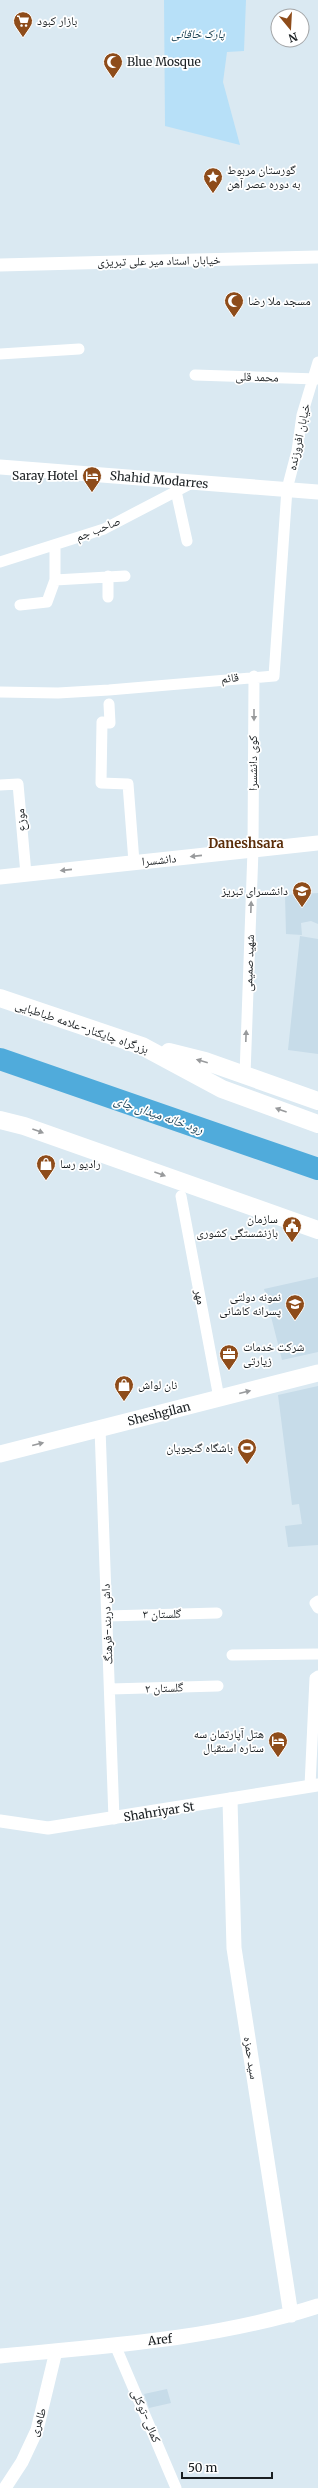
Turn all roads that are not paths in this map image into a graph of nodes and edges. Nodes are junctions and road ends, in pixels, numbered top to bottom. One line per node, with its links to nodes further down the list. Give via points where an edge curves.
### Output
1 (318, 257): 2 (street, خیابان استاد میر علی تبریزی)
2 (0, 265)
3 (79, 349): 4 (street)
4 (0, 354)
5 (318, 362): 7 (street, خیابان افروزنده)
6 (195, 375): 7 (street, محمد قلی)
7 (316, 379): 10 (street, خیابان افروزنده, via 302,415 297,451)
8 (0, 467): 9 (main road, Shahid Modarres)
9 (192, 483): 10 (main road, Shahid Modarres); 11 (street, صاحب جم)
10 (287, 490): 12 (main road, Shahid Modarres); 21 (street, قائم, via 274,676)
11 (176, 491): 13 (street); 14 (street, صاحب جم, via 104,529)
12 (318, 492)
13 (187, 541)
14 (54, 545): 15 (street, صاحب جم, via 14,559); 18 (street)
15 (0, 561)
16 (108, 576): 17 (street); 18 (street); 19 (street)
17 (125, 576)
18 (55, 580): 20 (street, via 47,602)
19 (108, 597)
20 (20, 605)
21 (254, 676): 22 (street, قائم, via 135,689 58,693); 26 (street, کوی دانشسرا, one-way to 26)
22 (0, 692)
23 (109, 704): 27 (street, via 110,722 102,722 101,783 128,784)
24 (0, 785): 28 (street, موزع, via 18,784)
25 (318, 843): 26 (main road, دانشسرا)
26 (253, 850): 27 (main road, دانشسرا, one-way to 27); 32 (street, شهید صمیمی, one-way to 26)
27 (134, 862): 28 (main road, دانشسرا, one-way to 28)
28 (26, 874): 29 (main road, دانشسرا)
29 (0, 877)
30 (0, 998): 31 (highway, بزرگراه چایکنار-علامه طباطبایی)
31 (142, 1046): 32 (highway, one-way to 31); 35 (highway, بزرگراه چایکنار-علامه طباطبایی, one-way to 31, via 222,1089)
32 (245, 1075): 33 (highway)
33 (318, 1101)
34 (0, 1120): 37 (highway, one-way to 37, via 24,1126)
35 (318, 1124)
36 (181, 1196): 39 (street, مهر)
37 (318, 1230)
38 (318, 1373): 39 (main road, Sheshgilan, one-way to 38)
39 (219, 1398): 40 (main road, Sheshgilan)
40 (100, 1428): 41 (main road, Sheshgilan, one-way to 40); 45 (street, داش دربند-فرهنگ)
41 (0, 1454)
42 (318, 1601): 43 (street, via 315,1604)
43 (318, 1608)
44 (217, 1613): 45 (street, گلستان ۳)
45 (107, 1616): 50 (street, داش دربند-فرهنگ)
46 (318, 1654): 47 (street)
47 (232, 1655)
48 (318, 1676): 51 (street, via 315,1678)
49 (218, 1686): 50 (street, گلستان ۲)
50 (110, 1689): 53 (street, داش دربند-فرهنگ)
51 (314, 1786): 52 (street, Shahriyar St)
52 (230, 1800): 53 (street, Shahriyar St); 56 (main road, سید حمزه, via 234,1948)
53 (114, 1819): 54 (street, Shahriyar St, via 48,1828)
54 (0, 1821)
55 (318, 2306): 56 (main road, Aref)
56 (291, 2315): 57 (main road, Aref, via 190,2336)
57 (115, 2344): 58 (main road, Aref); 61 (street, کمالی-توکلی)
58 (56, 2351): 59 (main road, Aref); 60 (street, طاهری, via 37,2430 22,2462)
59 (0, 2356)
60 (5, 2488)
61 (176, 2488)

